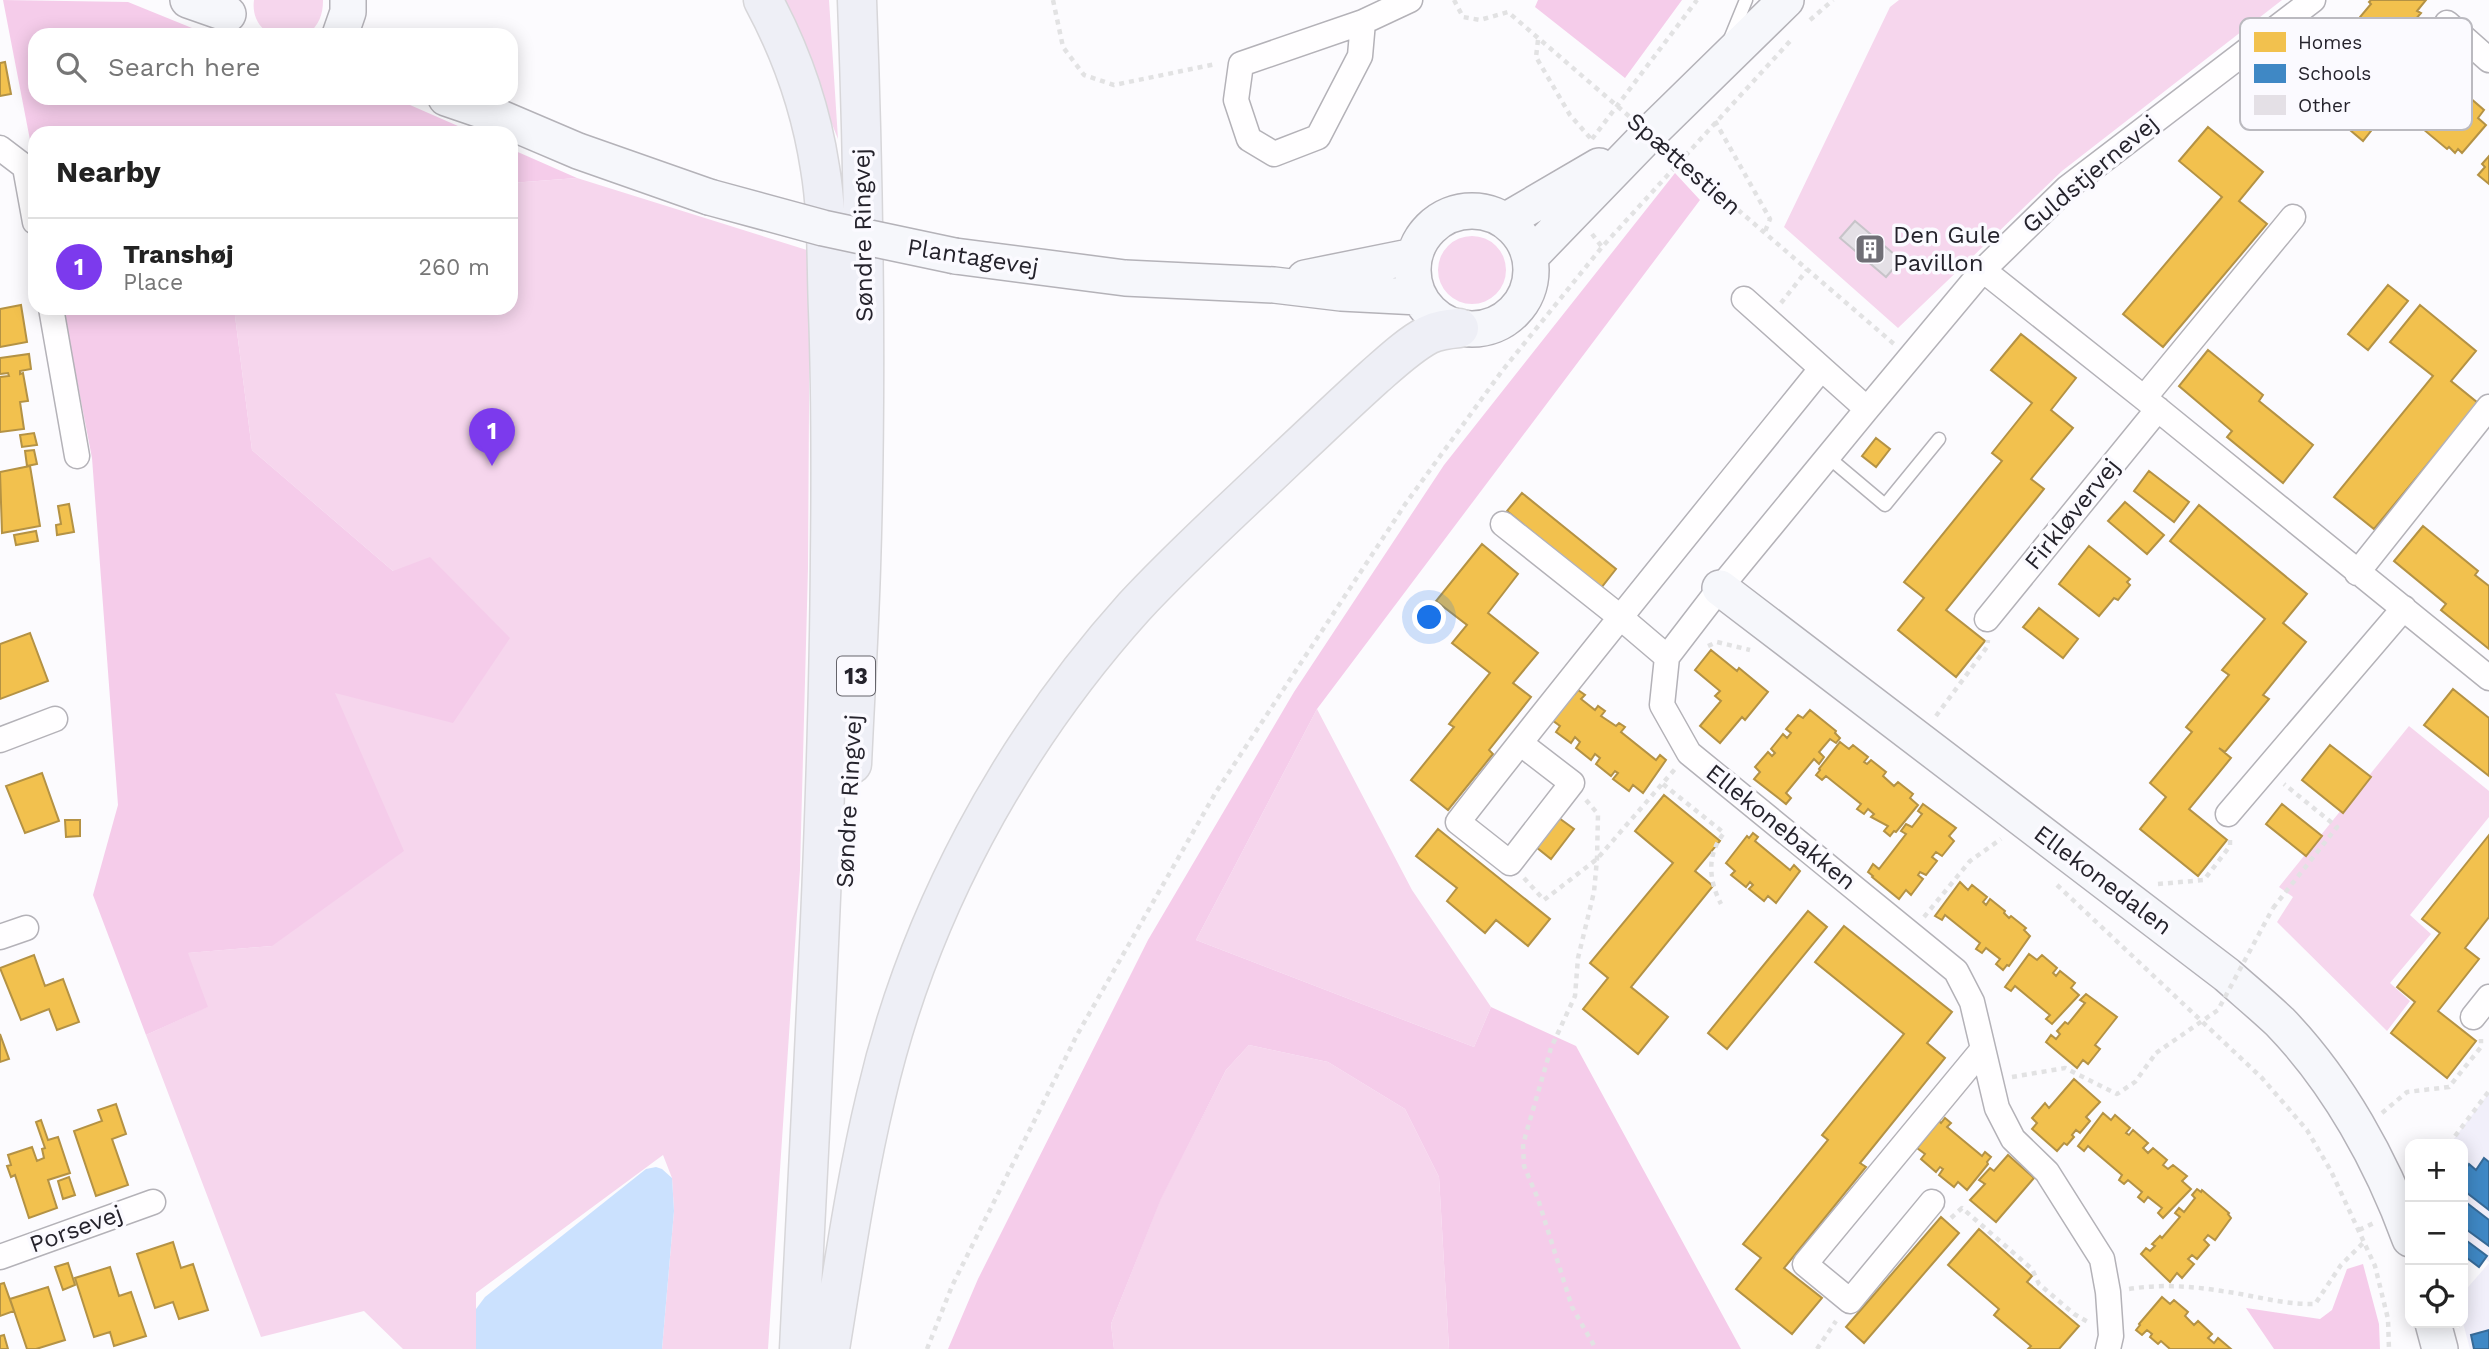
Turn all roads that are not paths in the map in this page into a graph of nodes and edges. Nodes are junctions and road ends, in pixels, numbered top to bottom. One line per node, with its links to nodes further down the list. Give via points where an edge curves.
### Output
1 (188, 0): 8 (street)
2 (763, 0): 59 (main road, via 800,85 821,170 831,408 824,835)
3 (857, 0): 59 (main road, Søndre Ringvej / 13, via 865,347 861,568 831,1081)
4 (1410, 0): 10 (street)
5 (1746, 0): 14 (lane)
6 (2313, 0): 9 (street, Guldstjernevej)
7 (1796, 12): 14 (street)
8 (230, 16)
9 (2289, 18)
10 (1363, 22): 10 (street, via 1360,56 1318,137 1275,154 1249,139 1236,100 1241,64)
11 (2472, 45): 13 (street)
12 (2240, 56): 23 (street, Guldstjernevej, via 2067,188)
13 (2489, 60)
14 (1720, 65): 16 (street)
15 (476, 105): 24 (street, Plantagevej, bridge, via 578,151 709,197 823,228 955,256 1125,278)
16 (1647, 136): 20 (street); 22 (street)
17 (0, 148): 18 (street, via 25,167)
18 (28, 184)
19 (2293, 217): 30 (street, Firkløvervej)
20 (1505, 220): 21 (street, via 1478,210 1450,214 1427,231); 22 (street, via 1517,230)
21 (1414, 256): 24 (street, Plantagevej); 25 (street, via 1413,277)
22 (1530, 257): 28 (street, via 1528,291 1514,312 1493,326)
23 (1983, 270): 30 (street); 32 (street, Guldstjernevej)
24 (1274, 285): 25 (street, Plantagevej)
25 (1419, 297): 28 (street, via 1436,316)
26 (1744, 299): 29 (street)
27 (52, 315): 34 (street)
28 (1459, 328): 60 (main road, via 1427,336 1389,364 1207,534 1135,607 1072,682 1010,772 926,937 898,1017 860,1169)
29 (1821, 369): 32 (street); 40 (street)
30 (2151, 403): 37 (street); 41 (street, Firkløvervej)
31 (2489, 407): 37 (street)
32 (1867, 409): 35 (street, Guldstjernevej)
33 (1939, 439): 35 (lane, via 1885,505)
34 (77, 456)
35 (1828, 457): 38 (street, Guldstjernevej)
36 (1503, 524): 40 (street)
37 (2357, 573): 39 (street)
38 (1720, 588): 42 (street); 55 (street, Ellekonedalen, via 2227,975 2280,1023 2320,1070 2360,1131)
39 (2404, 608): 43 (street); 47 (street)
40 (1620, 617): 42 (street); 46 (street)
41 (1987, 619)
42 (1673, 649): 52 (street, Ellekonebakken, via 1662,705 1689,753 1956,971 1972,1002)
43 (2489, 678)
44 (55, 719): 45 (street)
45 (0, 740)
46 (1520, 743): 46 (street, via 1458,822 1510,863 1572,783)
47 (2228, 814)
48 (26, 928): 49 (street)
49 (0, 937)
50 (2489, 997): 51 (street)
51 (2473, 1017)
52 (1983, 1049): 54 (street, via 1805,1264 1850,1301); 58 (street, Ellekonebakken, via 1997,1108 2013,1139 2047,1172 2102,1259)
53 (153, 1202): 56 (street, Porsevej)
54 (1932, 1202)
55 (2405, 1224)
56 (0, 1257)
57 (2434, 1328): 61 (street)
58 (2110, 1343)
59 (800, 1349)
60 (830, 1349)
61 (2440, 1349)

